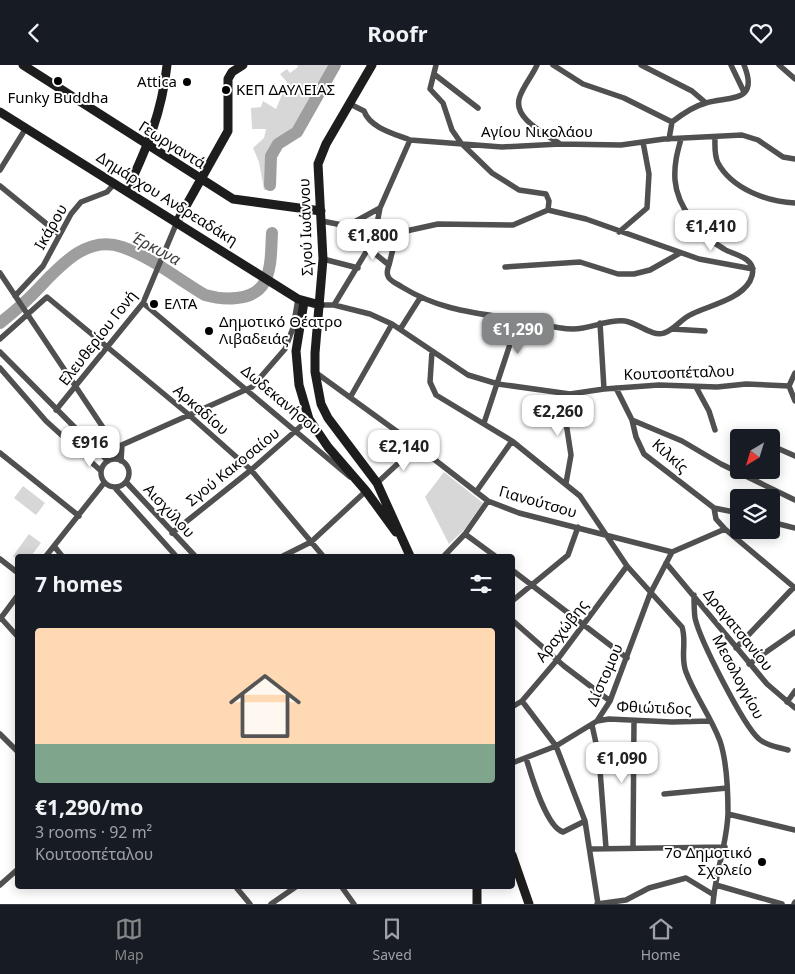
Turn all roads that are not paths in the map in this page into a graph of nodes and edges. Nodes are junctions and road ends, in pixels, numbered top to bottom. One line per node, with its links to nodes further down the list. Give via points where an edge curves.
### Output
1 (23, 65): 28 (main road, Γεωργαντά)
2 (166, 65): 28 (main road)
3 (243, 65): 31 (main road, via 230,75 228,131)
4 (372, 65): 16 (main road, Σγού Ιωάννου)
5 (436, 65): 12 (street)
6 (537, 65): 27 (street, via 520,96 520,111)
7 (553, 65): 19 (street, via 573,80 624,98)
8 (641, 65): 15 (street, via 692,91)
9 (731, 65): 14 (street)
10 (744, 65): 14 (street, via 748,82)
11 (779, 65): 13 (street)
12 (434, 74): 17 (street); 26 (street, via 430,89 442,103)
13 (795, 79)
14 (744, 92): 15 (street, via 738,98)
15 (706, 103): 19 (street)
16 (350, 104): 24 (street, via 364,111 373,123); 38 (main road, Σγού Ιωάννου, via 318,164)
17 (478, 108)
18 (0, 112): 20 (main road, Δημάρχου Ανδρεαδάκη)
19 (672, 121): 22 (street)
20 (26, 128): 30 (street); 32 (main road, Δημάρχου Ανδρεαδάκη)
21 (714, 137): 23 (street, Αγίου Νικολάου); 29 (street, Αγίου Νικολάου, via 751,136 783,157); 35 (street, via 718,163 725,173 764,198)
22 (669, 139): 23 (street, Αγίου Νικολάου); 25 (street, Αγίου Νικολάου)
23 (681, 139): 52 (street, via 675,182 694,223 706,237 748,261)
24 (410, 140): 26 (street, Αγίου Νικολάου); 36 (street)
25 (643, 142): 27 (street, Αγίου Νικολάου); 42 (street, via 649,174 648,208)
26 (461, 143): 27 (street, Αγίου Νικολάου, via 502,147); 37 (street, via 506,183 519,190 546,194)
27 (560, 144)
28 (148, 147): 31 (main road, Γεωργαντά); 34 (main road)
29 (795, 159)
30 (0, 170)
31 (200, 179): 38 (main road, Γεωργαντά, via 240,201); 40 (main road)
32 (115, 183): 34 (main road, Δημάρχου Ανδρεαδάκη); 44 (street, Ικάρου, via 107,192 81,202)
33 (0, 185): 44 (street)
34 (126, 190): 40 (main road, Δημάρχου Ανδρεαδάκη)
35 (795, 203)
36 (380, 209): 41 (street); 45 (street)
37 (548, 210): 42 (street); 43 (street, via 513,225 438,224)
38 (321, 211): 39 (main road, Σγού Ιωάννου)
39 (322, 221): 41 (street); 48 (main road, Σγού Ιωάννου)
40 (177, 222): 56 (main road, Δημάρχου Ανδρεαδάκη); 57 (street, Ελευθερίου Γονή)
41 (347, 226): 46 (street)
42 (619, 232): 47 (street)
43 (397, 233): 45 (street); 49 (street)
44 (59, 234): 54 (street, Ικάρου, via 43,266)
45 (375, 234): 46 (street)
46 (370, 246): 49 (street); 51 (street)
47 (680, 253): 50 (street, via 650,270 634,274 580,263); 52 (street)
48 (323, 259): 51 (street); 58 (main road, Σγού Ιωάννου)
49 (389, 265): 55 (street, via 387,273 390,280)
50 (505, 267)
51 (358, 268): 59 (street)
52 (753, 269): 65 (street, via 753,276 746,286 709,309 693,313)
53 (0, 273): 54 (street)
54 (16, 297): 60 (street)
55 (420, 298): 61 (street, via 436,305); 64 (street)
56 (301, 301): 58 (main road, Δημάρχου Ανδρεαδάκη); 69 (street); 70 (main road)
57 (143, 303): 68 (street, Ελευθερίου Γονή); 82 (street, Δωδεκανήσου)
58 (320, 305): 59 (street, Κουτσοπέταλου); 74 (main road, Σγού Ιωάννου)
59 (334, 305): 63 (street, Κουτσοπέταλου, via 370,314)
60 (28, 314): 67 (street); 68 (street, Αρκαδίου, via 47,297); 78 (street)
61 (518, 320): 62 (street, via 576,329); 76 (street)
62 (600, 323): 65 (street, via 626,321 661,334); 81 (street)
63 (392, 324): 64 (street, Κουτσοπέταλου); 84 (street)
64 (401, 328): 71 (street, Κουτσοπέταλου)
65 (671, 329): 66 (street)
66 (705, 331)
67 (0, 339)
68 (108, 347): 78 (street, Ελευθερίου Γονή); 87 (street, Αρκαδίου)
69 (285, 349): 70 (main road); 82 (street)
70 (296, 351): 88 (main road)
71 (432, 351): 76 (street, Κουτσοπέταλου, via 468,375); 90 (street, via 430,382 436,395)
72 (0, 352): 86 (street)
73 (0, 368): 102 (street, via 46,421)
74 (315, 372): 84 (street, Γιανούτσου); 107 (main road, Σγού Ιωάννου, via 321,404 328,418)
75 (795, 373): 77 (street)
76 (498, 384): 83 (street, Κουτσοπέταλου); 90 (street)
77 (789, 386): 79 (street, Κουτσοπέταλου); 85 (street)
78 (76, 387): 86 (street, Ελευθερίου Γονή); 96 (street)
79 (696, 387): 80 (street, Κουτσοπέταλου); 91 (street)
80 (616, 388): 81 (street, Κουτσοπέταλου); 89 (street, Κιλκίς)
81 (604, 389): 83 (street, Κουτσοπέταλου)
82 (248, 390): 87 (street); 92 (street, Δωδεκανήσου)
83 (570, 394): 108 (street, via 565,417 571,455)
84 (351, 396): 95 (street, Γιανούτσου)
85 (795, 401)
86 (56, 410): 101 (street)
87 (188, 414): 94 (street); 103 (street, Αρκαδίου)
88 (309, 419): 92 (street, Σγού Κακοσαίου); 104 (main road)
89 (632, 420): 112 (street, via 682,441); 114 (street, Κιλκίς, via 644,454)
90 (484, 423): 93 (street)
91 (715, 430)
92 (296, 431): 103 (street, Σγού Κακοσαίου); 104 (street, Δωδεκανήσου, via 347,475)
93 (512, 441): 108 (street); 111 (street)
94 (122, 445): 96 (street); 100 (street)
95 (417, 445): 107 (street); 111 (street, Γιανούτσου)
96 (115, 448): 100 (street)
97 (780, 449): 99 (street)
98 (0, 453): 116 (street)
99 (795, 456)
100 (119, 460): 101 (street); 105 (street, via 129,470)
101 (108, 461): 102 (street)
102 (100, 470): 106 (street)
103 (251, 471): 121 (street, Σγού Κακοσαίου); 124 (street, Αρκαδίου)
104 (355, 478): 110 (main road)
105 (126, 482): 109 (street); 121 (street, Αισχύλου)
106 (104, 483): 109 (street); 116 (street)
107 (377, 483): 125 (main road, Σγού Ιωάννου)
108 (566, 483): 123 (street, via 580,496)
109 (115, 488): 130 (street, Αισχύλου)
110 (366, 491): 124 (street); 125 (main road)
111 (476, 492): 113 (street, Γιανούτσου)
112 (795, 500)
113 (488, 501): 118 (street, Γιανούτσου, via 519,513); 122 (street)
114 (714, 508): 115 (street); 120 (street, Κιλκίς, via 716,519)
115 (730, 511)
116 (78, 516): 126 (street)
117 (780, 524): 119 (street)
118 (578, 527): 123 (street, Γιανούτσου); 142 (street, via 568,555)
119 (795, 528)
120 (725, 529): 127 (street); 143 (street)
121 (172, 533): 131 (street, Αισχύλου)
122 (465, 534): 135 (street); 136 (street)
123 (607, 534): 127 (street, Γιανούτσου); 139 (street)
124 (311, 542): 132 (street); 133 (street, Αρκαδίου)
125 (403, 542): 134 (main road)
126 (54, 546): 128 (street); 129 (street)
127 (672, 552): 138 (street, Δίστομου)
128 (48, 554)
129 (60, 554)
130 (174, 554)
131 (193, 554)
132 (287, 554)
133 (321, 554)
134 (409, 554)
135 (452, 554)
136 (492, 554)
137 (0, 559): 140 (street)
138 (666, 563): 144 (street, Δίστομου); 145 (street, Δραγατσανίου)
139 (627, 567): 144 (street); 150 (street, Αραχώβης)
140 (15, 571)
141 (515, 572): 142 (street)
142 (532, 585): 147 (street); 150 (street)
143 (795, 587): 153 (street)
144 (650, 594): 154 (street, Δίστομου); 165 (street, via 682,627 686,639 685,670)
145 (694, 595): 153 (street, Δραγατσανίου); 170 (street, Μεσολογγίου, via 696,618 705,643 743,716 762,741)
146 (15, 599): 148 (street)
147 (515, 599)
148 (0, 618): 152 (street)
149 (515, 623): 155 (street)
150 (583, 625): 154 (street); 155 (street, Αραχώβης)
151 (795, 632): 156 (street)
152 (15, 634)
153 (736, 649): 156 (street, Δραγατσανίου)
154 (627, 658): 159 (street, Δίστομου)
155 (557, 660): 158 (street, Αραχώβης); 159 (street)
156 (749, 664): 160 (street, Δραγατσανίου)
157 (795, 691): 160 (street)
158 (522, 701): 161 (street, Αραχώβης); 168 (street)
159 (610, 701): 163 (street, Δίστομου)
160 (787, 702): 162 (street, Δραγατσανίου)
161 (515, 705)
162 (795, 709)
163 (597, 721): 164 (street, Φθιώτιδος); 166 (street, Δίστομου)
164 (634, 721): 165 (street, Φθιώτιδος); 178 (street)
165 (710, 721): 173 (street, via 720,740)
166 (592, 725): 168 (street, Δίστομου); 180 (street, via 599,757)
167 (0, 734): 169 (street)
168 (556, 746): 171 (street, Δίστομου); 176 (street)
169 (15, 749)
170 (788, 750)
171 (526, 758): 172 (street, Δίστομου); 176 (street, via 555,827 563,831)
172 (515, 762)
173 (727, 788): 174 (street); 175 (street)
174 (664, 794)
175 (728, 814): 177 (street); 179 (street)
176 (585, 821): 181 (street)
177 (795, 830)
178 (633, 847): 179 (street); 180 (street)
179 (725, 847): 185 (street)
180 (606, 848): 181 (street)
181 (590, 849): 196 (street)
182 (515, 864): 195 (main road)
183 (15, 872): 184 (street)
184 (0, 885)
185 (716, 885): 190 (street); 198 (street)
186 (237, 889): 191 (street)
187 (293, 889): 192 (street)
188 (343, 889): 193 (street)
189 (477, 889): 194 (main road)
190 (714, 895): 196 (street, via 686,878 649,888 626,900); 197 (street)
191 (250, 904)
192 (271, 904)
193 (354, 904)
194 (477, 904)
195 (529, 904)
196 (598, 904)
197 (713, 904)
198 (782, 904)

